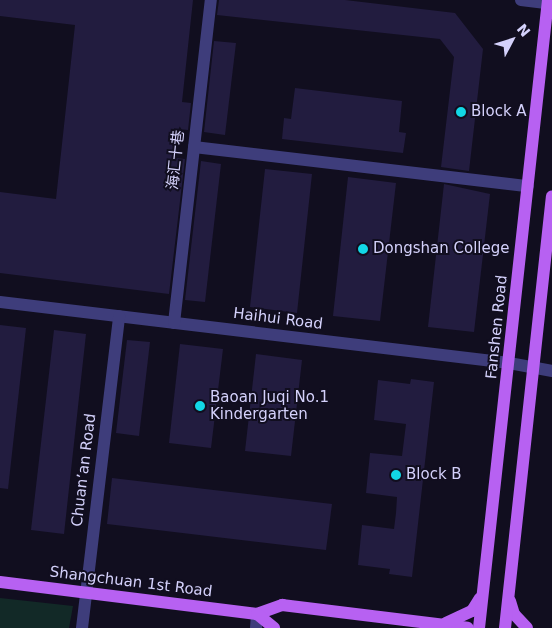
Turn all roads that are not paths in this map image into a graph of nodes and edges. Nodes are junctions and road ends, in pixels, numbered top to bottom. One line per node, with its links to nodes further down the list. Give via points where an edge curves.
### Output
1 (211, 0): 4 (street, 海汇十巷)
2 (521, 0): 3 (street)
3 (550, 2): 5 (main road, Fanshen Road)
4 (194, 147): 5 (street); 9 (street, 海汇十巷)
5 (528, 186): 10 (main road, Fanshen Road)
6 (552, 197): 11 (main road)
7 (0, 302): 8 (street, Haihui Road)
8 (119, 316): 9 (street, Haihui Road); 16 (street, Chuan’an Road)
9 (174, 323): 10 (street, Haihui Road)
10 (509, 363): 11 (street, Haihui Road); 14 (main road, Fanshen Road)
11 (534, 369): 12 (street, Haihui Road); 15 (main road)
12 (552, 371)
13 (0, 582): 16 (main road, Shangchuan 1st Road)
14 (484, 586): 18 (main road, via 472,611 460,619); 23 (main road, Fanshen Road)
15 (509, 588): 24 (main road); 25 (main road, via 514,614)
16 (86, 593): 17 (main road, Shangchuan 1st Road); 19 (street, Chuan’an Road)
17 (257, 614): 18 (main road, Shangchuan 1st Road, via 282,605); 20 (street); 21 (main road)
18 (434, 624): 22 (main road, Shangchuan 1st Road)
19 (82, 628)
20 (256, 628)
21 (274, 628)
22 (468, 628)
23 (479, 628)
24 (505, 628)
25 (527, 628)

